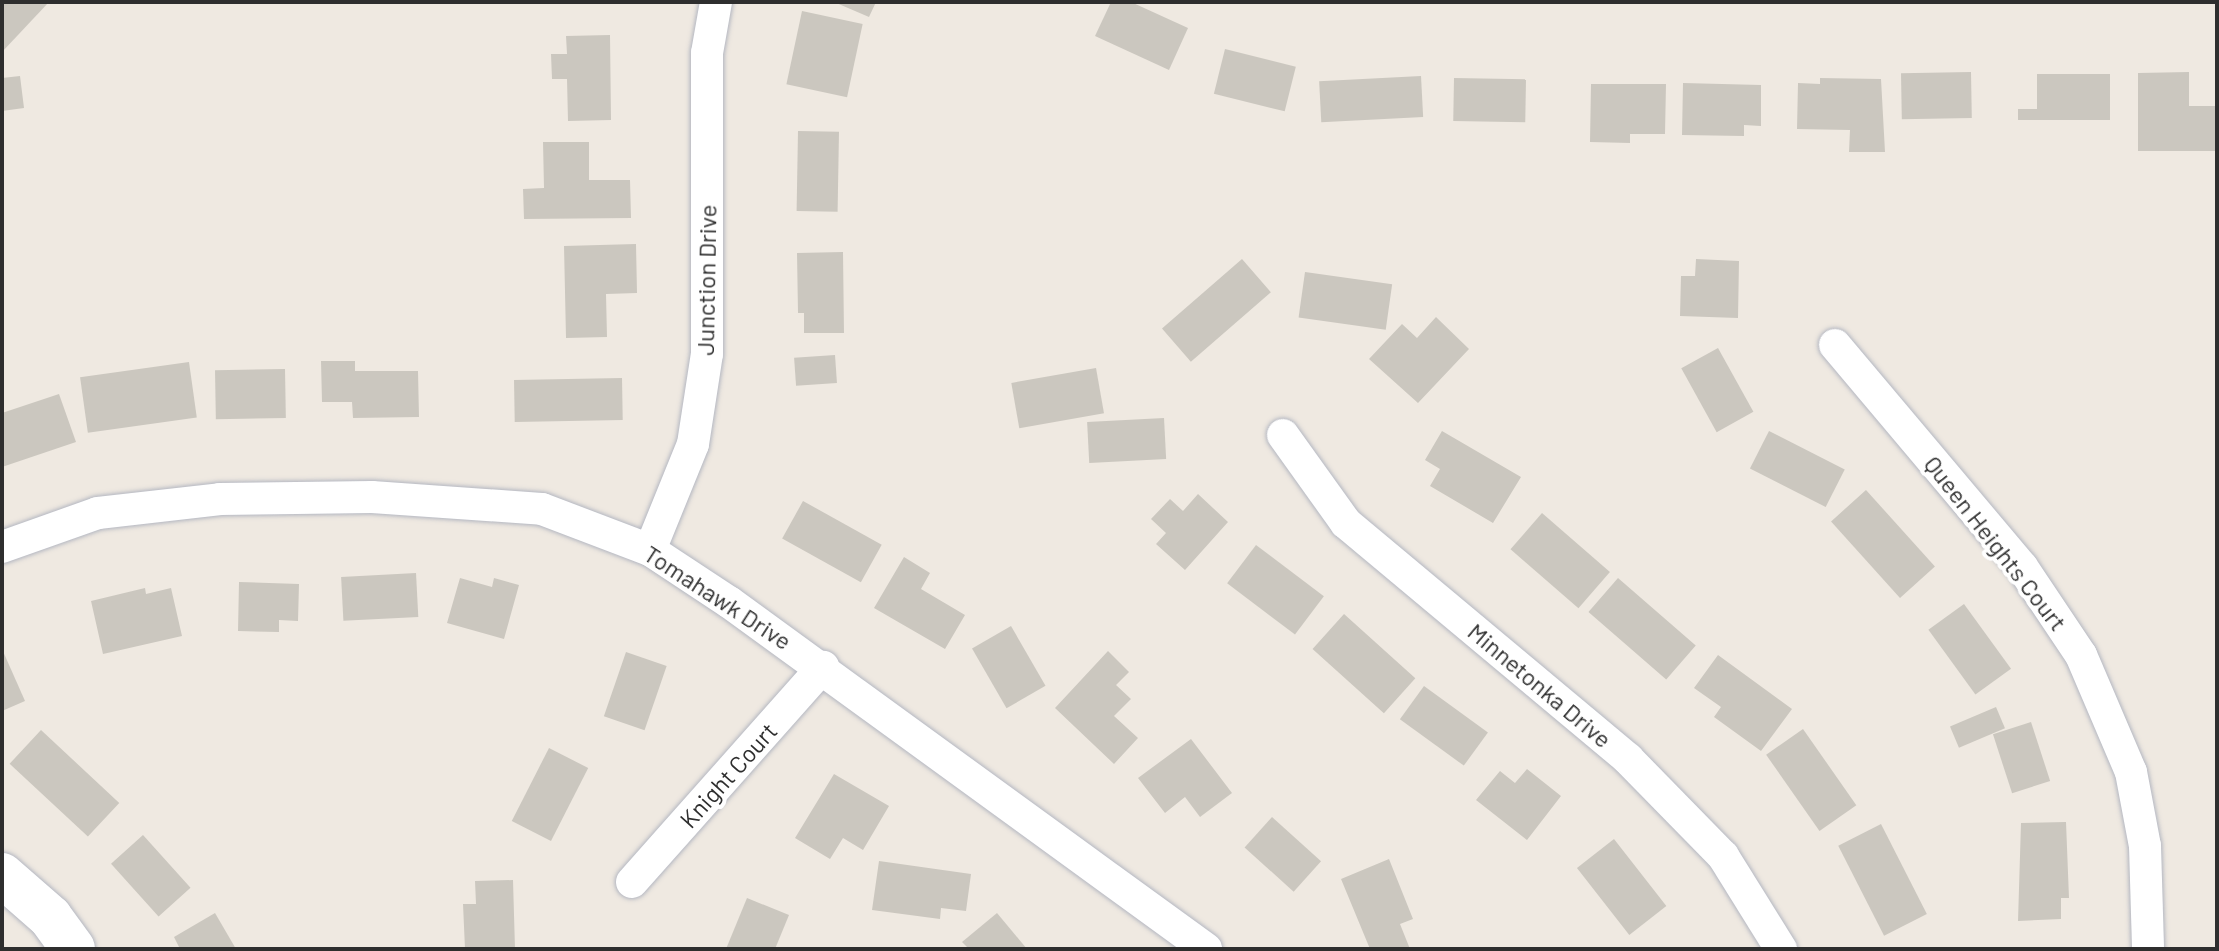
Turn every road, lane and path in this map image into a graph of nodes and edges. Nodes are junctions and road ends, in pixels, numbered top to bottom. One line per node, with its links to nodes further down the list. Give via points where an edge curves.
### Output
1 (716, 2): 5 (street, Junction Drive, via 707,53 707,354 693,444)
2 (1835, 345): 12 (street, Queen Heights Court, via 2022,567 2081,655 2131,772 2145,846)
3 (1283, 435): 11 (street, Minnetonka Drive, via 1346,523 1628,759 1723,856)
4 (2, 547): 5 (street, Tomahawk Drive, via 98,513 220,499 372,497 542,509)
5 (650, 550): 6 (street, Tomahawk Drive)
6 (823, 667): 8 (street, Knight Court); 10 (street, Tomahawk Drive)
7 (2, 875): 9 (street, via 50,917)
8 (632, 882)
9 (73, 949)
10 (1206, 949)
11 (1781, 949)
12 (2148, 949)

